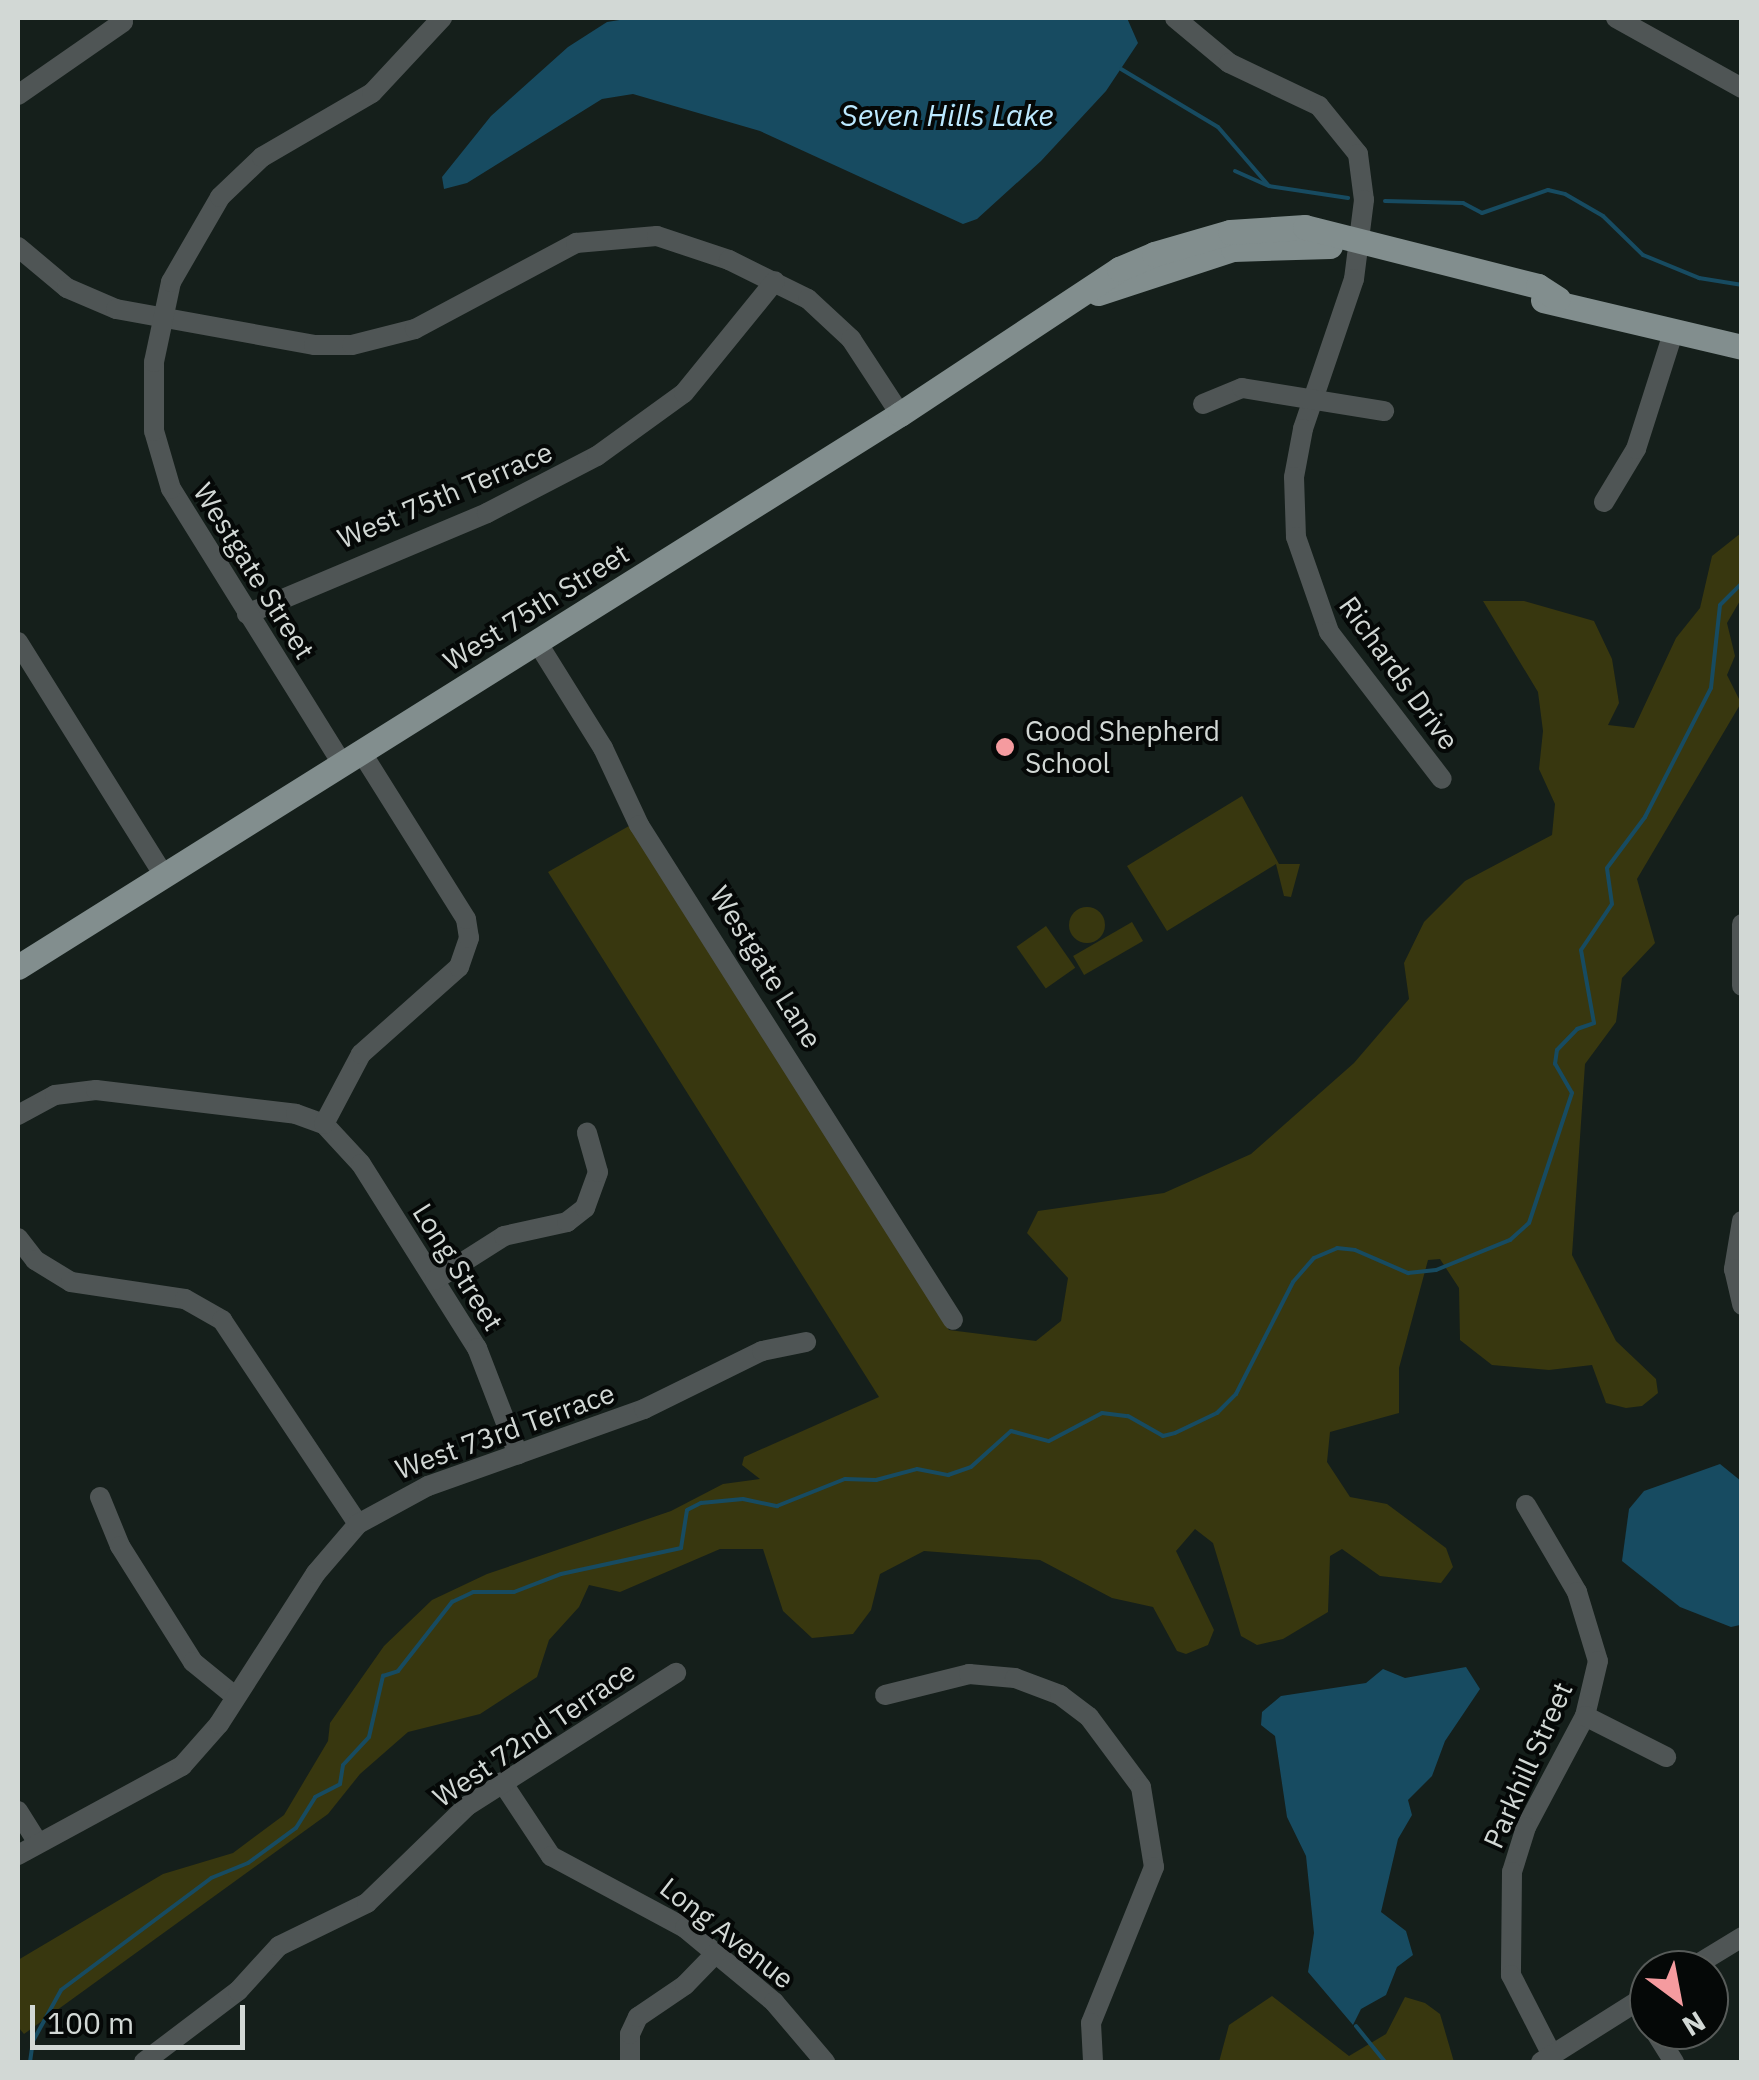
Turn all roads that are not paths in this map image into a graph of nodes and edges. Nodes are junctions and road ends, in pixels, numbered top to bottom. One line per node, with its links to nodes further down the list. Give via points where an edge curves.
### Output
1 (441, 18): 10 (street, Westgate Street, via 372,94 271,152 220,197 183,253)
2 (1175, 18): 7 (street, Richards Drive, via 1229,63 1336,119 1364,178)
3 (1616, 18): 5 (street)
4 (128, 19): 6 (street)
5 (1742, 88)
6 (18, 95)
7 (1359, 243): 11 (main road, West 75th Street, via 1538,286 1558,299); 13 (street, Richards Drive); 16 (main road, West 75th Street, via 1280,226 1206,237 1120,269)
8 (18, 247): 10 (street, via 67,288)
9 (775, 281): 10 (street, via 680,241 629,235 557,249 442,318 386,338 314,345); 16 (street, via 808,299 851,338); 18 (street, West 75th Terrace, via 684,392 622,441 487,514)
10 (162, 319): 18 (street, Westgate Street, via 152,401 160,459 187,520)
11 (1674, 330): 12 (main road, West 75th Street); 17 (street, via 1636,449)
12 (1742, 347)
13 (1315, 400): 14 (street, via 1242,388); 15 (street); 22 (street, Richards Drive, via 1294,477 1302,569 1329,632)
14 (1203, 404)
15 (1384, 411)
16 (900, 414): 20 (main road, West 75th Street)
17 (1604, 502)
18 (248, 614): 21 (street, Westgate Street)
19 (18, 642): 23 (street)
20 (536, 642): 21 (main road, West 75th Street); 34 (street, Westgate Lane, via 603,748 640,825)
21 (352, 759): 23 (main road, West 75th Street); 28 (street, Westgate Street, via 466,919 469,938 459,968 361,1054)
22 (1442, 779)
23 (164, 876): 25 (main road, West 75th Street)
24 (1742, 924): 26 (street)
25 (18, 967)
26 (1742, 986)
27 (18, 1115): 28 (street, via 55,1095 96,1090 296,1114)
28 (324, 1124): 32 (street, Long Street, via 362,1164)
29 (587, 1133): 32 (street, via 598,1172 585,1208 567,1222 504,1236)
30 (1742, 1221): 33 (street, via 1734,1269)
31 (18, 1238): 39 (street, via 35,1260 71,1282 171,1296 222,1320)
32 (434, 1280): 36 (street, Long Street, via 476,1348)
33 (1742, 1305)
34 (952, 1320)
35 (806, 1342): 36 (street, West 73rd Terrace, via 762,1351 644,1409)
36 (518, 1454): 39 (street, West 73rd Terrace, via 428,1486)
37 (100, 1496): 42 (street, via 120,1546 192,1662)
38 (1526, 1505): 43 (street, Parkhill Street, via 1593,1631 1598,1662)
39 (358, 1524): 42 (street, West 73rd Terrace, via 316,1573)
40 (676, 1673): 45 (street, West 72nd Terrace)
41 (886, 1695): 55 (street, via 969,1674 1030,1684 1089,1717 1141,1788 1154,1867 1091,2023)
42 (236, 1698): 47 (street, West 73rd Terrace, via 182,1766)
43 (1585, 1716): 44 (street); 51 (street, Parkhill Street, via 1520,1840 1510,1889 1516,1996)
44 (1666, 1757)
45 (502, 1782): 49 (street, Long Avenue, via 552,1856 661,1910); 52 (street, West 72nd Terrace, via 367,1903 279,1946 238,1991)
46 (18, 1812): 47 (street)
47 (36, 1840): 48 (street, West 73rd Terrace)
48 (18, 1855)
49 (716, 1953): 53 (street, via 633,2028); 54 (street, Long Avenue, via 785,2013)
50 (1629, 2007): 51 (street)
51 (1546, 2059)
52 (151, 2061)
53 (630, 2062)
54 (824, 2062)
55 (1093, 2062)

